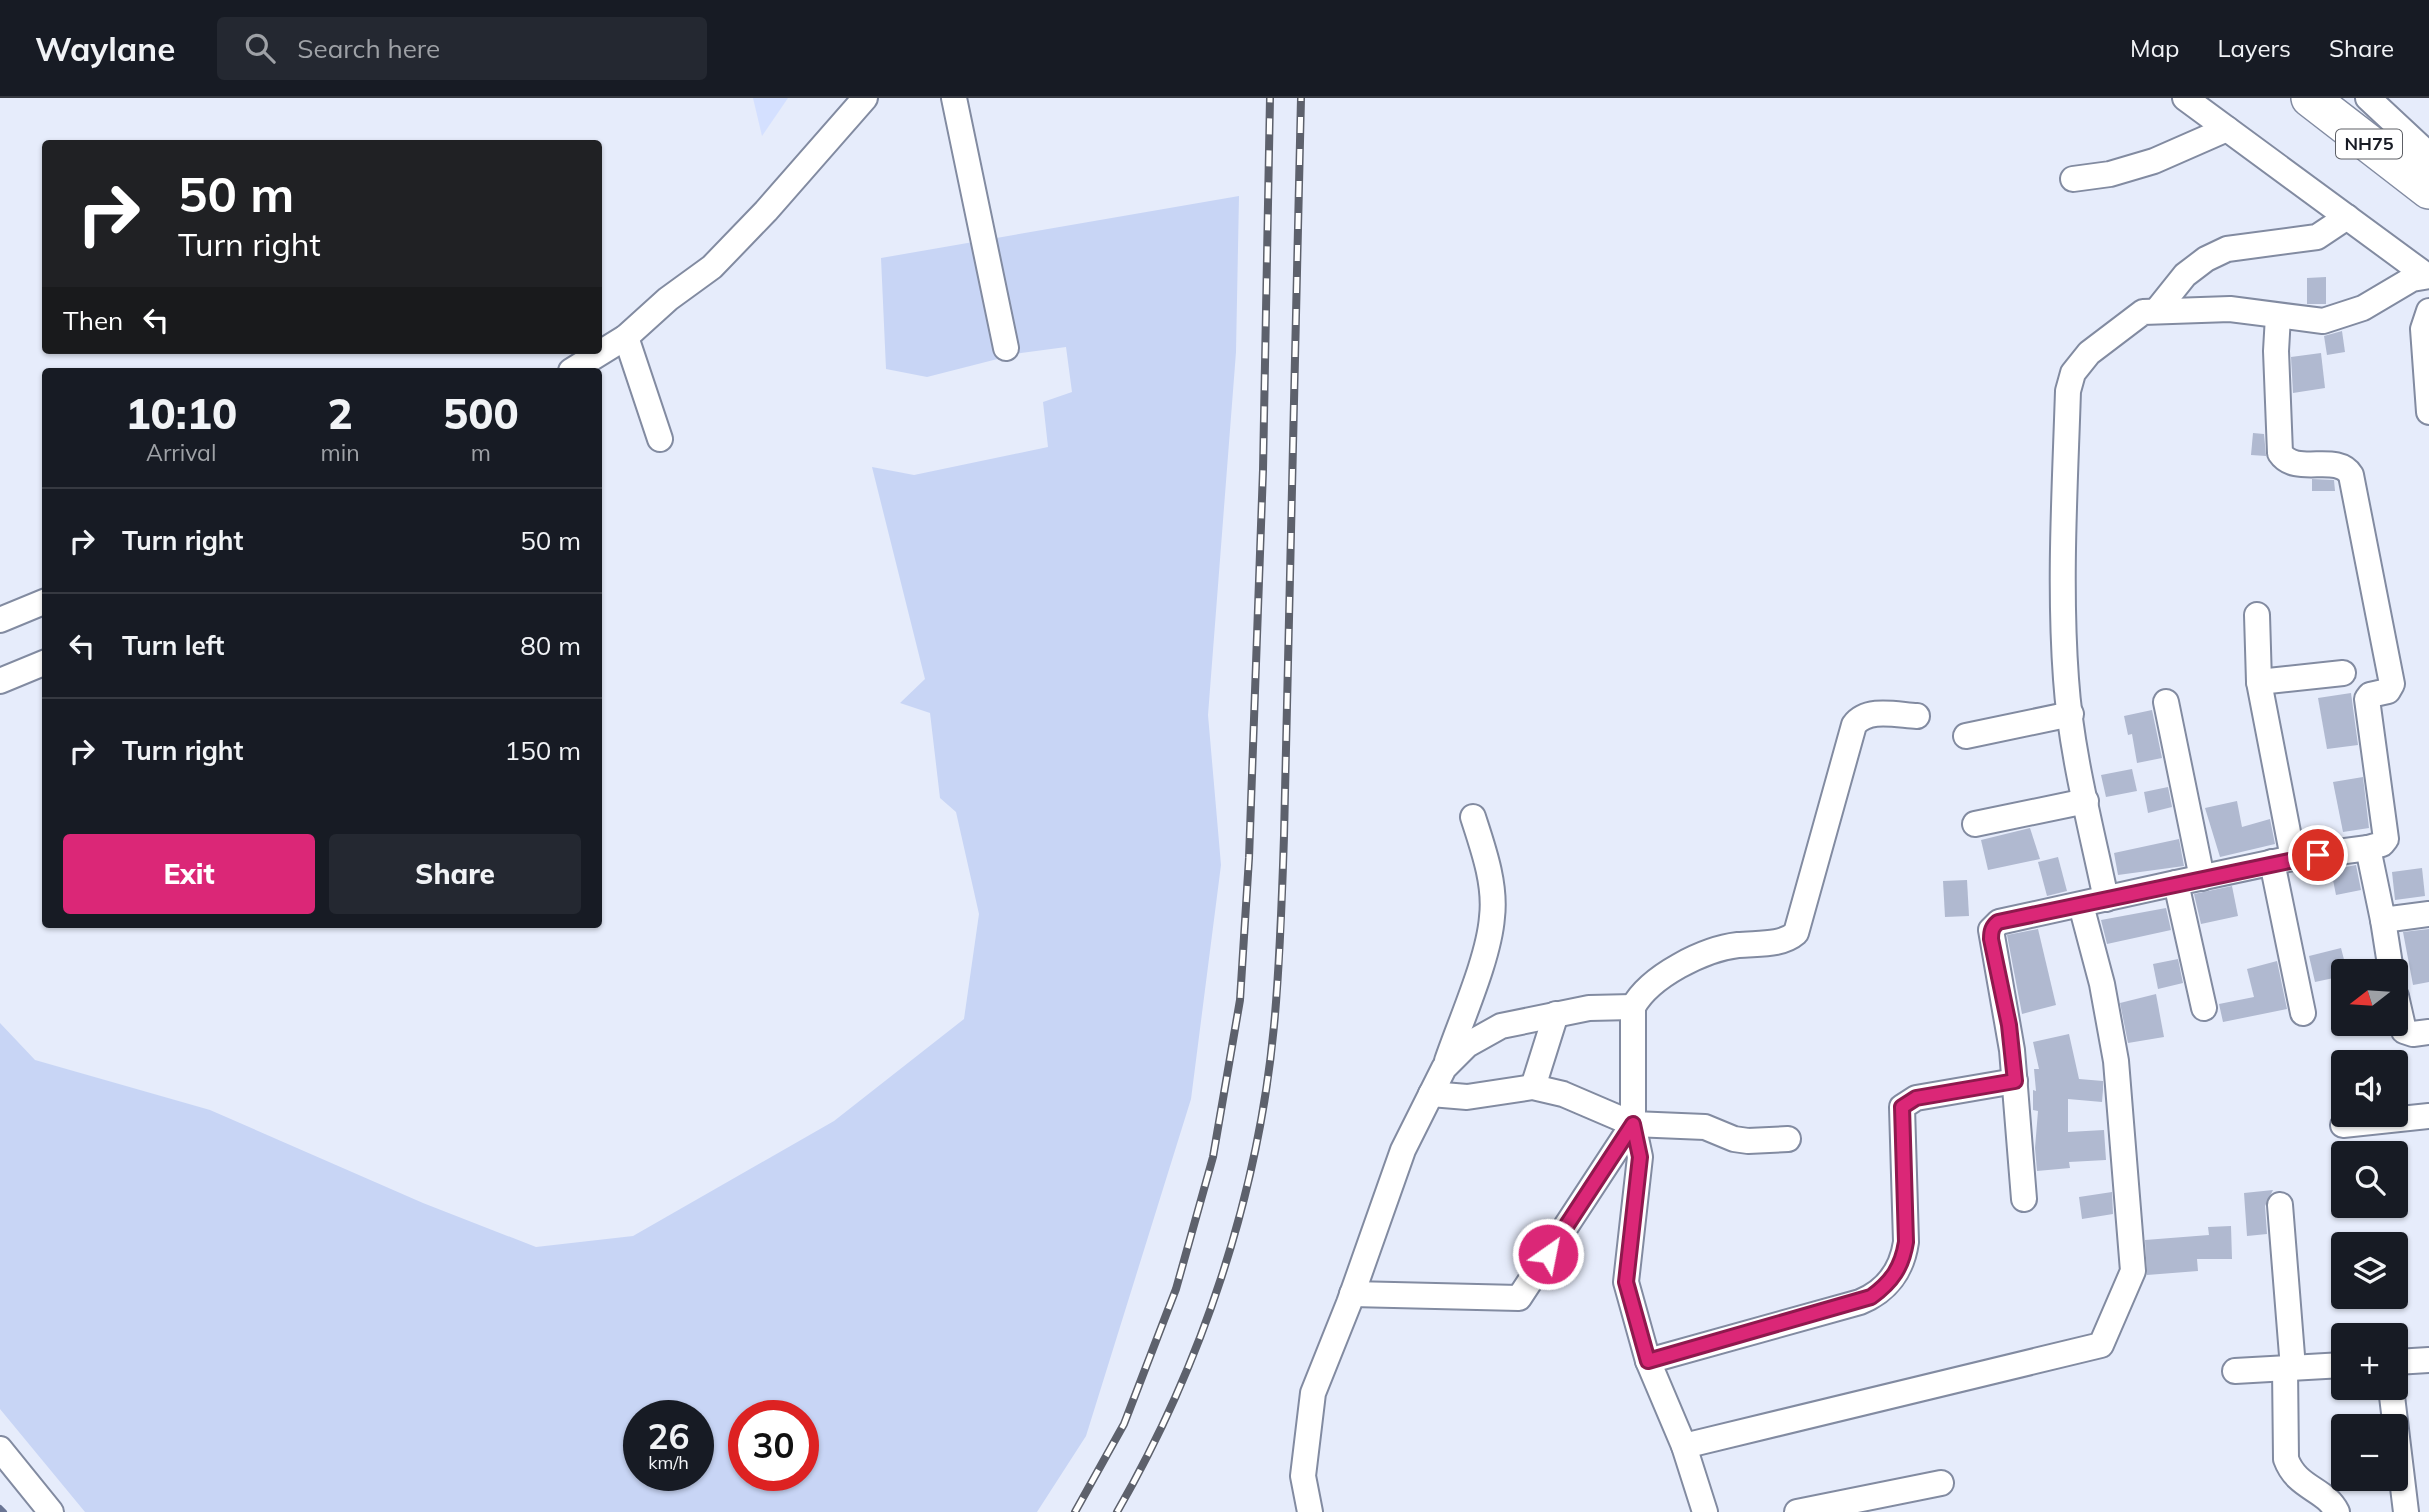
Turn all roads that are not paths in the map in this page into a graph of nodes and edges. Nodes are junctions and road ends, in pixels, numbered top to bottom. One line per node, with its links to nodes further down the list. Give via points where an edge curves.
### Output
1 (865, 98): 15 (street, via 712,267)
2 (954, 98): 16 (street)
3 (2185, 98): 6 (street)
4 (2310, 98): 9 (highway, NH75)
5 (2368, 98): 7 (street)
6 (2227, 129): 8 (street, via 2154,161); 10 (street)
7 (2429, 155)
8 (2073, 179)
9 (2429, 190)
10 (2347, 218): 11 (street); 12 (street, via 2318,237 2227,249 2206,259 2185,275)
11 (2428, 276): 14 (street, via 2412,279 2363,308 2323,321)
12 (2157, 310): 14 (street, via 2230,309); 30 (street, via 2137,314 2089,353 2073,373 2068,391 2063,542)
13 (2429, 311): 20 (street, via 2423,330)
14 (2278, 316): 36 (street, via 2280,453 2294,464 2342,466 2351,475 2392,684 2388,691 2367,699 2386,839)
15 (626, 337): 17 (street); 21 (street)
16 (1006, 348)
17 (602, 352)
18 (598, 354): 19 (street)
19 (576, 368)
20 (2429, 412)
21 (660, 439)
22 (42, 603): 24 (street)
23 (2257, 615): 28 (street)
24 (0, 620)
25 (42, 665): 27 (street)
26 (2343, 673): 28 (street)
27 (0, 681)
28 (2259, 682): 37 (street)
29 (2166, 702): 38 (street)
30 (2071, 714): 32 (street); 33 (street)
31 (1917, 716): 45 (street, via 1868,714 1854,724 1796,933 1782,941 1699,954)
32 (1966, 736)
33 (2086, 801): 35 (street); 40 (street)
34 (1473, 817): 51 (street, via 1493,916)
35 (1975, 824)
36 (2368, 848): 37 (street); 43 (street)
37 (2283, 860): 38 (street); 47 (street)
38 (2202, 878): 39 (street)
39 (2176, 883): 40 (street); 46 (street)
40 (2106, 899): 41 (street)
41 (2081, 905): 52 (street, via 1998,922 1991,930); 69 (street, via 2116,1061 2133,1271 2101,1345)
42 (2429, 914): 43 (street)
43 (2383, 920): 44 (street)
44 (2390, 959)
45 (1633, 1007): 48 (street); 57 (street)
46 (2204, 1008)
47 (2303, 1013)
48 (1556, 1014): 51 (street, via 1502,1026 1467,1045); 53 (street)
49 (2408, 1032): 50 (street)
50 (2429, 1032)
51 (1444, 1068): 54 (street)
52 (2015, 1081): 59 (street); 63 (street, via 1916,1098 1902,1107 1906,1242 1895,1276 1883,1289 1860,1301)
53 (1533, 1087): 54 (street, via 1467,1097); 57 (street, via 1563,1094)
54 (1431, 1094): 61 (street, via 1403,1150)
55 (2429, 1116): 56 (street)
56 (2408, 1118)
57 (1633, 1124): 58 (street, via 1705,1127 1748,1141); 61 (street, via 1520,1298); 63 (street, via 1640,1157 1626,1282)
58 (1788, 1139)
59 (2024, 1199)
60 (2280, 1205): 66 (street)
61 (1352, 1294): 73 (street, via 1313,1393 1303,1476)
62 (2429, 1360): 64 (street)
63 (1648, 1361): 69 (street)
64 (2408, 1361)
65 (2331, 1366): 66 (street)
66 (2289, 1368): 67 (street); 76 (street, via 2286,1459 2291,1473 2333,1503)
67 (2235, 1371)
68 (2393, 1400): 77 (street)
69 (1684, 1446): 74 (street)
70 (0, 1449): 72 (street)
71 (1941, 1483): 75 (street)
72 (51, 1512)
73 (1310, 1512)
74 (1705, 1512)
75 (1797, 1512)
76 (2337, 1512)
77 (2406, 1512)

